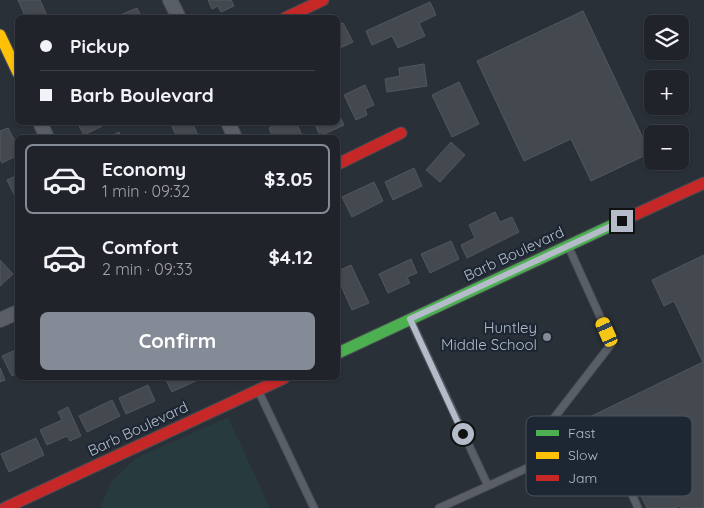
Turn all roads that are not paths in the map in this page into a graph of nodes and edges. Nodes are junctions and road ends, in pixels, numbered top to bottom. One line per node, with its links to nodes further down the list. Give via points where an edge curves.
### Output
1 (170, 0): 3 (street)
2 (323, 0): 4 (street)
3 (178, 15)
4 (291, 15)
5 (0, 35): 6 (street)
6 (15, 67)
7 (400, 133): 8 (street)
8 (340, 163)
9 (704, 183): 10 (street, Barb Boulevard)
10 (568, 246): 12 (street, Barb Boulevard); 17 (lane, via 612,343)
11 (15, 313): 13 (street)
12 (410, 319): 14 (street, Barb Boulevard); 19 (lane)
13 (0, 320)
14 (340, 351)
15 (280, 380): 16 (street, Barb Boulevard)
16 (258, 390): 21 (street, Barb Boulevard); 22 (lane)
17 (555, 416)
18 (526, 469): 19 (lane)
19 (488, 486): 23 (lane)
20 (633, 496): 24 (lane)
21 (5, 508)
22 (314, 508)
23 (439, 508)
24 (638, 508)

